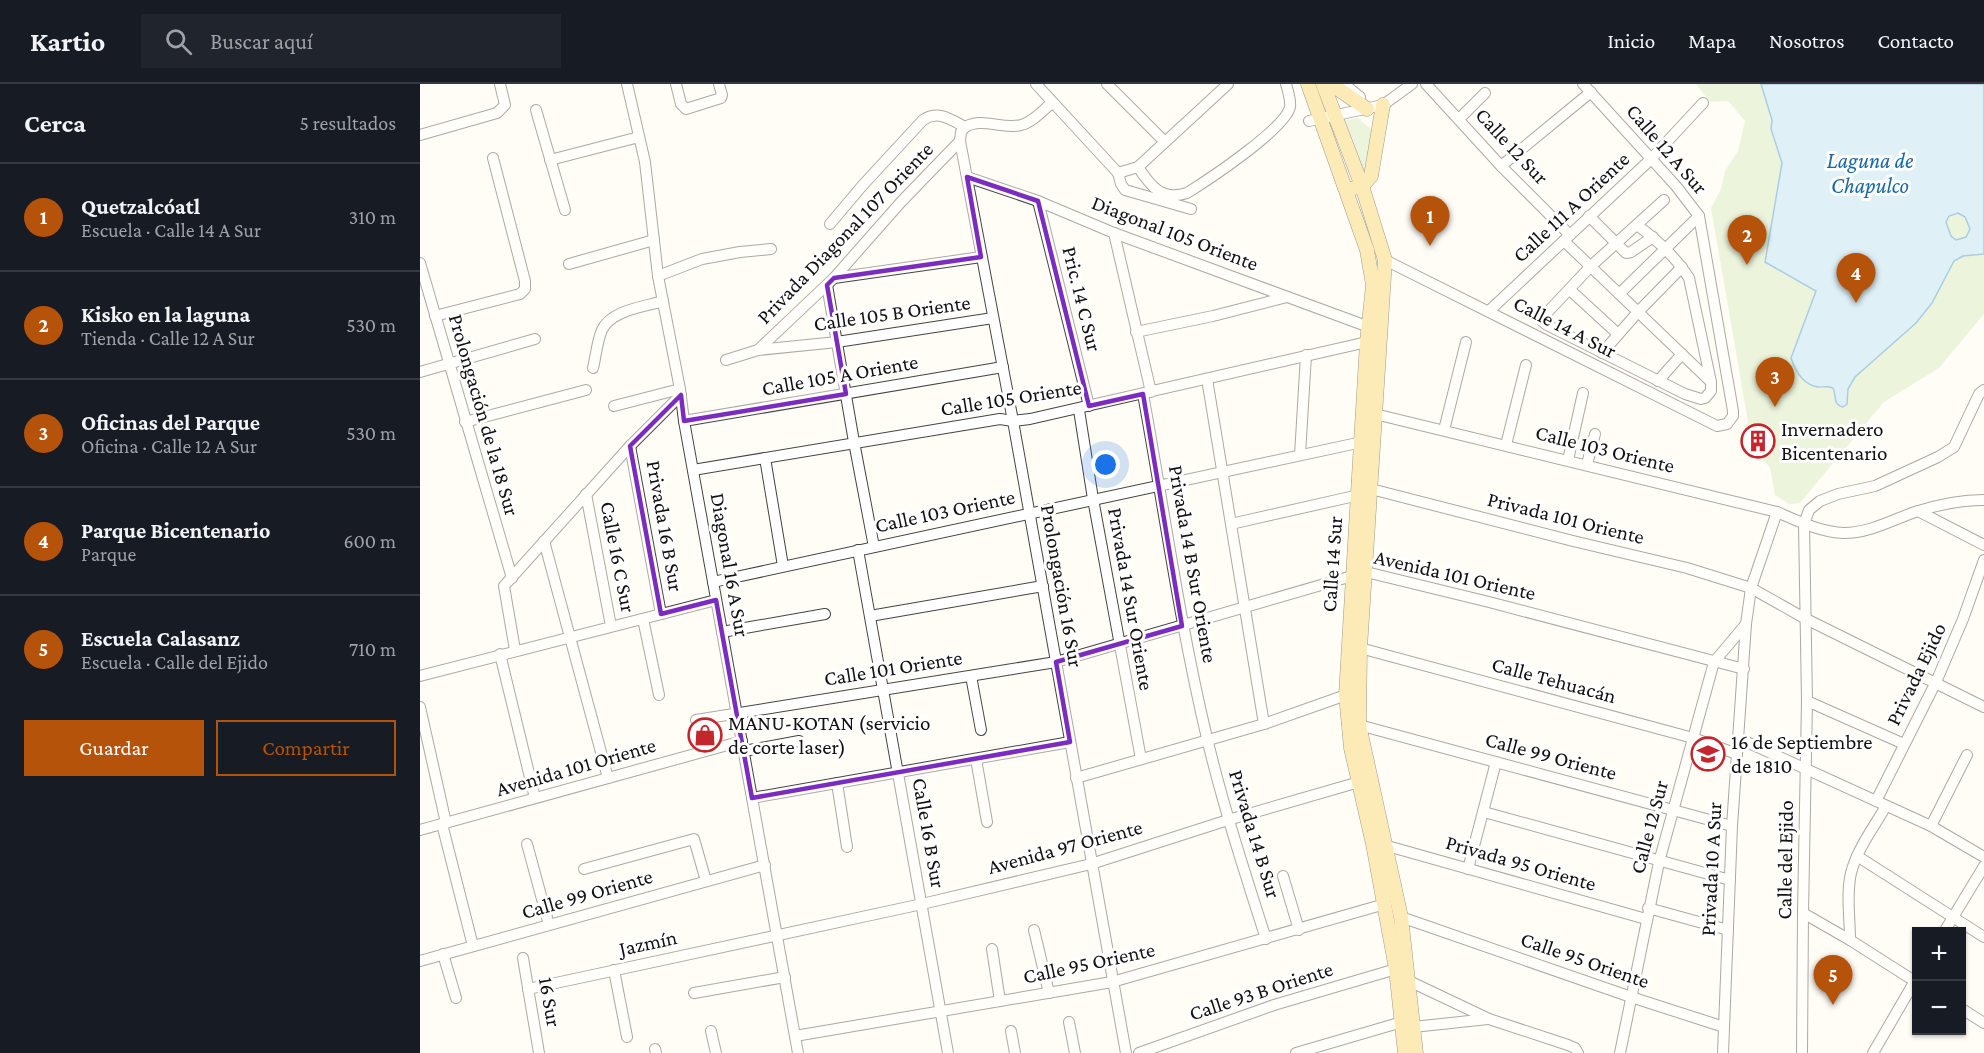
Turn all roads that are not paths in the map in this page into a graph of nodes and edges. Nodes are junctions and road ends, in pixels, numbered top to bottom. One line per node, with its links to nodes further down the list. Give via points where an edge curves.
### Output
1 (500, 84): 25 (street, via 505,101 498,113)
2 (627, 84): 26 (street, Diagonal 16 A Sur)
3 (689, 84): 15 (street)
4 (719, 84): 15 (street, via 721,98 686,109)
5 (1036, 84): 18 (street)
6 (1107, 84): 28 (street)
7 (1286, 84): 33 (street, via 1290,108 1277,126 1233,164 1187,193 1171,196 1157,190)
8 (1308, 84): 22 (main road, Calle 14 Sur)
9 (1323, 84): 22 (main road, Calle 14 Sur)
10 (1331, 84): 20 (main road)
11 (1344, 84): 20 (street)
12 (1412, 84): 20 (street)
13 (1426, 84): 23 (street, Calle 12 Sur)
14 (1226, 85): 28 (street)
15 (676, 86)
16 (1587, 88): 30 (street, Calle 12 A Sur); 32 (street)
17 (1485, 93): 23 (street)
18 (1052, 103): 24 (street, via 1020,126 989,123); 35 (street)
19 (1703, 103): 30 (street, Calle 111 A Oriente)
20 (1375, 107): 22 (street); 36 (main road, via 1371,176)
21 (536, 110): 31 (street)
22 (1321, 119): 36 (main road, Calle 14 Sur); 37 (main road, Calle 14 Sur)
23 (1459, 119): 32 (street, Calle 12 Sur)
24 (965, 127): 27 (street); 44 (street, via 939,114 923,120)
25 (420, 135)
26 (639, 137): 31 (street); 49 (street, Diagonal 16 A Sur)
27 (960, 141): 34 (street, Prolongación 16 Sur); 60 (street, Privada Diagonal 107 Oriente)
28 (1165, 142): 33 (street)
29 (493, 158): 67 (street, via 525,289 520,294)
30 (1651, 159): 42 (street, Calle 111 A Oriente); 43 (street, Calle 12 A Sur)
31 (550, 160): 41 (street)
32 (1502, 166): 48 (street, Calle 12 Sur)
33 (1138, 167): 35 (street)
34 (967, 177): 39 (street, Diagonal 105 Oriente); 53 (street, Prolongación 16 Sur)
35 (1119, 178): 40 (street, via 1125,189)
36 (1362, 186): 37 (main road); 54 (main road, Calle 14 Sur)
37 (1346, 190): 69 (main road, Calle 14 Sur, via 1371,266)
38 (1664, 200): 45 (street)
39 (1038, 201): 46 (street, Diagonal 105 Oriente); 96 (street, Pric. 14 C Sur)
40 (1191, 209)
41 (565, 210)
42 (1589, 216): 48 (street, Calle 111 A Oriente); 50 (street)
43 (1699, 216): 52 (street); 101 (street, Calle 12 A Sur, via 1733,411)
44 (830, 224)
45 (1637, 225): 47 (street); 50 (street)
46 (1114, 233): 63 (street, Diagonal 105 Oriente); 70 (street, Privada 14 B Sur Oriente)
47 (1653, 237): 50 (street, via 1627,253); 52 (street)
48 (1567, 238): 56 (street, Calle 12 Sur); 65 (street, Calle 111 A Oriente)
49 (654, 240): 55 (street); 59 (street, Diagonal 16 A Sur)
50 (1616, 244): 56 (street)
51 (771, 249): 59 (street, via 702,259)
52 (1665, 249): 58 (street); 62 (street)
53 (981, 257): 60 (street); 68 (street, Prolongación 16 Sur)
54 (1385, 260): 65 (street, Calle 14 A Sur); 97 (main road, Calle 14 Sur)
55 (569, 264)
56 (1591, 266): 61 (street); 62 (street, Calle 12 Sur)
57 (420, 267): 67 (street, Prolongación de la 18 Sur)
58 (1682, 267): 66 (street); 88 (street, via 1690,281)
59 (658, 276): 64 (street, Diagonal 16 A Sur)
60 (830, 281): 73 (street); 76 (street, Privada Diagonal 107 Oriente)
61 (1570, 290): 71 (street); 77 (street, via 1542,321)
62 (1619, 294): 66 (street, Calle 12 Sur)
63 (1287, 296): 69 (street, Diagonal 105 Oriente); 70 (street)
64 (663, 301): 84 (street, via 609,321 602,330); 91 (street, Diagonal 16 A Sur)
65 (1490, 311): 101 (street, Calle 14 A Sur, via 1717,426)
66 (1638, 312): 71 (street); 78 (street, Calle 12 Sur)
67 (435, 316): 81 (street, Prolongación de la 18 Sur)
68 (993, 318): 73 (street, Calle 105 B Oriente); 83 (street, Prolongación 16 Sur)
69 (1369, 327): 74 (main road, Calle 14 Sur)
70 (1136, 332): 92 (street, Privada 14 B Sur Oriente)
71 (1618, 334): 77 (street)
72 (535, 339): 81 (street)
73 (837, 342): 76 (street, Calle 105 B Oriente); 94 (street)
74 (1367, 342): 79 (street, Calle 105 Oriente); 105 (main road, Calle 14 Sur)
75 (1466, 342): 102 (street)
76 (758, 350): 80 (street, Calle 105 B Oriente)
77 (1602, 353): 87 (street)
78 (1682, 354): 87 (street); 88 (street, Calle 12 Sur)
79 (1306, 356): 86 (street, Calle 105 Oriente); 108 (street)
80 (726, 360)
81 (448, 363): 85 (street); 100 (street, Prolongación de la 18 Sur)
82 (1526, 365): 106 (street)
83 (1003, 367): 94 (street, Calle 105 A Oriente); 99 (street, Prolongación 16 Sur)
84 (593, 368)
85 (420, 372)
86 (1208, 379): 92 (street, Calle 105 Oriente); 113 (street)
87 (1658, 381): 88 (street, via 1701,399 1709,394)
88 (1711, 382)
89 (586, 390): 100 (street)
90 (1984, 390): 125 (street, via 1954,447 1875,486 1820,501 1809,510)
91 (681, 392): 95 (street); 98 (street, Diagonal 16 A Sur); 107 (street)
92 (1147, 393): 96 (street, Calle 105 Oriente); 114 (street, Privada 14 B Sur Oriente)
93 (1583, 393): 110 (street)
94 (846, 394): 98 (street, Calle 105 A Oriente); 104 (street)
95 (614, 406)
96 (1084, 408): 99 (street, Calle 105 Oriente); 118 (street, Privada 14 Sur Oriente)
97 (1375, 414): 102 (street, Calle 103 Oriente); 115 (main road, Calle 14 Sur)
98 (684, 421): 112 (street, Diagonal 16 A Sur)
99 (1013, 421): 104 (street, Calle 105 Oriente, via 1000,419); 123 (street, Prolongación 16 Sur)
100 (465, 422): 133 (street, Prolongación de la 18 Sur)
101 (1727, 424)
102 (1444, 430): 106 (street, Calle 103 Oriente)
103 (1595, 434): 111 (street)
104 (854, 442): 109 (street, Calle 105 Oriente); 128 (street)
105 (1362, 442): 108 (street, Calle 103 Oriente); 115 (main road, Calle 14 Sur)
106 (1506, 445): 110 (street, Calle 103 Oriente)
107 (630, 446): 117 (street); 139 (street, Privada 16 B Sur)
108 (1300, 455): 113 (street, Calle 103 Oriente)
109 (765, 458): 112 (street, Calle 105 Oriente); 131 (street)
110 (1568, 460): 111 (street, Calle 103 Oriente)
111 (1587, 464): 122 (street, Calle 103 Oriente)
112 (693, 470): 134 (street, Diagonal 16 A Sur)
113 (1222, 471): 114 (street, Calle 103 Oriente); 124 (street)
114 (1160, 485): 118 (street, Calle 103 Oriente); 146 (street, Privada 14 B Sur Oriente)
115 (1365, 492): 124 (street); 132 (main road, Calle 14 Sur); 136 (street, Privada 101 Oriente, via 1687,568)
116 (1984, 493): 119 (street)
117 (586, 494): 126 (street); 145 (street, Calle 16 C Sur)
118 (1093, 499): 123 (street, Calle 103 Oriente); 149 (street, Privada 14 Sur Oriente)
119 (1967, 500): 120 (street); 121 (street)
120 (1984, 500)
121 (1918, 511): 125 (street, Calle 103 Oriente, via 1860,532 1843,533); 127 (street)
122 (1777, 512): 125 (street, Calle 103 Oriente); 136 (street, Privada 10 A Sur)
123 (1030, 513): 128 (street, Calle 103 Oriente); 135 (street, Prolongación 16 Sur)
124 (1231, 524): 138 (street)
125 (1804, 524): 143 (street, Calle del Ejido)
126 (544, 541): 133 (street); 148 (street)
127 (1984, 545)
128 (874, 547): 129 (street, Calle 103 Oriente)
129 (858, 550): 131 (street, Calle 103 Oriente); 141 (street, Calle 16 B Sur)
130 (1984, 560): 158 (street, Privada Ejido)
131 (783, 566): 134 (street, Calle 103 Oriente)
132 (1359, 574): 138 (street, Avenida 101 Oriente); 150 (main road, Calle 14 Sur); 154 (street, Avenida 101 Oriente, via 1512,608); 161 (main road, Calle 14 Sur)
133 (508, 582): 151 (street, Prolongación de la 18 Sur)
134 (713, 582): 137 (street, Diagonal 16 A Sur)
135 (1043, 586): 141 (street); 153 (street, Prolongación 16 Sur)
136 (1751, 588): 143 (street); 144 (street, Privada 10 A Sur)
137 (716, 600): 139 (street); 147 (street, Diagonal 16 A Sur)
138 (1246, 608): 146 (street, Avenida 101 Oriente); 167 (street)
139 (661, 614): 142 (street)
140 (825, 614): 147 (street)
141 (870, 616): 159 (street, Calle 16 B Sur)
142 (643, 619): 145 (street); 160 (street)
143 (1806, 619): 158 (street); 162 (street, Calle del Ejido)
144 (1746, 624): 154 (street, Calle 12 Sur); 155 (street, Privada 10 A Sur)
145 (611, 626): 148 (street)
146 (1182, 626): 149 (street, Avenida 101 Oriente); 172 (street, Privada 14 B Sur Oriente)
147 (722, 632): 165 (street, Diagonal 16 A Sur)
148 (569, 637): 151 (street); 184 (street)
149 (1119, 644): 153 (street, Avenida 101 Oriente); 180 (street, Privada 14 Sur Oriente)
150 (1360, 648): 168 (main road, Calle 14 Sur); 170 (street, Calle Tehuacán)
151 (515, 650): 152 (street)
152 (501, 654): 156 (street); 188 (street)
153 (1056, 662): 157 (street, Calle 101 Oriente); 174 (street, Prolongación 16 Sur)
154 (1714, 662): 155 (street, Avenida 101 Oriente); 170 (street, Calle 12 Sur)
155 (1744, 669): 171 (street, Privada 10 A Sur)
156 (420, 676)
157 (971, 676): 159 (street, Calle 101 Oriente); 169 (street)
158 (1936, 682): 164 (street); 175 (street, Privada Ejido)
159 (883, 689): 165 (street, Calle 101 Oriente); 183 (street, Calle 16 B Sur)
160 (659, 694)
161 (1346, 695): 167 (street); 186 (main road, Calle 14 Sur)
162 (1807, 701): 175 (street); 182 (street, Calle del Ejido)
163 (420, 707): 195 (street)
164 (1984, 707)
165 (737, 712): 166 (street, Calle 101 Oriente); 176 (street, Diagonal 16 A Sur)
166 (696, 720)
167 (1264, 724): 172 (street)
168 (1359, 725): 181 (street, Calle 99 Oriente); 200 (main road, Calle 14 Sur)
169 (981, 730)
170 (1693, 738): 177 (street, Calle Tehuacán); 191 (street, Calle 12 Sur)
171 (1738, 738): 177 (street, Privada 10 A Sur); 182 (street)
172 (1207, 740): 180 (street); 193 (street, Privada 14 B Sur)
173 (799, 741): 176 (street, Avenida 101 Oriente)
174 (1070, 742): 179 (street); 185 (street, Prolongación 16 Sur)
175 (1904, 744): 190 (street, Privada Ejido)
176 (743, 746): 184 (street, Avenida 101 Oriente); 189 (street, Diagonal 16 A Sur)
177 (1737, 754): 196 (street, Privada 10 A Sur)
178 (1967, 755): 197 (street)
179 (976, 759): 183 (street); 194 (street)
180 (1141, 759): 185 (street)
181 (1496, 762): 191 (street, Calle 99 Oriente); 192 (street)
182 (1806, 768): 190 (street); 214 (street, Calle del Ejido)
183 (898, 773): 187 (street); 212 (street, Calle 16 B Sur)
184 (608, 778): 188 (street, Avenida 101 Oriente)
185 (1076, 778): 204 (street, Prolongación 16 Sur)
186 (1359, 782): 193 (street, Avenida 97 Oriente); 213 (main road, Calle 14 Sur)
187 (837, 783): 189 (street); 201 (street)
188 (536, 798): 195 (street, Avenida 101 Oriente)
189 (752, 798): 205 (street, Diagonal 16 A Sur)
190 (1881, 803): 197 (street); 202 (street, Privada Ejido)
191 (1674, 810): 196 (street, Calle 99 Oriente); 203 (street, Calle 12 Sur)
192 (1484, 812): 203 (street); 208 (street)
193 (1228, 820): 204 (street, Avenida 97 Oriente); 225 (street, Privada 14 B Sur)
194 (987, 822)
195 (444, 824): 198 (street, Avenida 101 Oriente); 227 (street)
196 (1732, 826): 210 (street, Privada 10 A Sur)
197 (1931, 826): 206 (street)
198 (420, 830)
199 (527, 844): 218 (street)
200 (1384, 845): 208 (street, Privada 95 Oriente); 217 (main road, Calle 14 Sur)
201 (848, 847)
202 (1857, 856): 216 (street); 226 (street, Privada Ejido, via 1850,882)
203 (1659, 862): 210 (street); 215 (street, Calle 12 Sur)
204 (1091, 864): 212 (street, Avenida 97 Oriente); 237 (street, Prolongación 16 Sur)
205 (765, 865): 211 (street, Calle 99 Oriente); 223 (street, Diagonal 16 A Sur)
206 (1984, 865): 216 (street)
207 (584, 869): 211 (street, via 694,839)
208 (1468, 869): 215 (street, Privada 95 Oriente)
209 (1283, 876): 221 (street)
210 (1730, 880): 222 (street, Privada 10 A Sur)
211 (706, 881): 218 (street, Calle 99 Oriente)
212 (922, 904): 223 (street, Avenida 97 Oriente); 245 (street, Calle 16 B Sur)
213 (1385, 904): 221 (street, Calle 95 Oriente); 232 (main road, Calle 14 Sur)
214 (1803, 913): 226 (street); 271 (street, Calle del Ejido)
215 (1647, 914): 222 (street, Privada 95 Oriente); 242 (street, Calle 12 Sur)
216 (1953, 916): 219 (street); 224 (street)
217 (1401, 917): 236 (main road, Calle 14 Sur); 242 (street, Calle 95 Oriente)
218 (549, 925): 227 (street, Calle 99 Oriente)
219 (1947, 927)
220 (1034, 930): 241 (street)
221 (1299, 930): 225 (street, Calle 95 Oriente)
222 (1728, 930): 251 (street, Privada 10 A Sur)
223 (777, 934): 233 (street, Jazmín); 234 (street, Diagonal 16 A Sur)
224 (1984, 936)
225 (1266, 939): 237 (street, Calle 95 Oriente)
226 (1850, 940): 235 (street)
227 (473, 946): 229 (street, Calle 99 Oriente)
228 (992, 949): 244 (street)
229 (443, 954): 231 (street, Calle 99 Oriente); 243 (street)
230 (523, 958): 239 (street, 16 Sur)
231 (420, 961)
232 (1396, 969): 250 (main road, Calle 14 Sur); 264 (street, Calle 93 B Oriente, via 1274,1005)
233 (614, 970): 239 (street, Jazmín); 254 (street)
234 (784, 977): 240 (street); 255 (street, Diagonal 16 A Sur)
235 (1912, 979)
236 (1409, 981): 247 (street); 250 (main road, Calle 14 Sur)
237 (1112, 982): 241 (street, Calle 95 Oriente); 263 (street, Prolongación 16 Sur)
238 (1912, 988): 256 (street)
239 (528, 989): 257 (street, 16 Sur)
240 (694, 993)
241 (1049, 993): 244 (street, Calle 95 Oriente)
242 (1631, 997): 251 (street, Calle 95 Oriente); 269 (street, Calle 12 Sur)
243 (456, 998)
244 (1000, 1001): 245 (street, Calle 95 Oriente)
245 (940, 1011): 255 (street, Calle 95 Oriente); 260 (street, Calle 16 B Sur)
246 (1966, 1012): 249 (street)
247 (1489, 1019): 250 (street); 268 (street, via 1568,1045)
248 (1069, 1022): 262 (street)
249 (1984, 1023)
250 (1408, 1024): 265 (street); 266 (main road, Calle 14 Sur); 267 (main road, Calle 14 Sur)
251 (1724, 1027): 270 (street, Privada 10 A Sur)
252 (711, 1031): 258 (street)
253 (1011, 1031): 261 (street)
254 (627, 1036)
255 (795, 1036): 259 (street, Diagonal 16 A Sur)
256 (1874, 1050): 272 (street)
257 (539, 1053)
258 (716, 1053)
259 (798, 1053)
260 (948, 1053)
261 (1015, 1053)
262 (1075, 1053)
263 (1125, 1053)
264 (1139, 1053)
265 (1296, 1053)
266 (1405, 1053)
267 (1416, 1053)
268 (1578, 1053)
269 (1620, 1053)
270 (1723, 1053)
271 (1802, 1053)
272 (1887, 1053)

